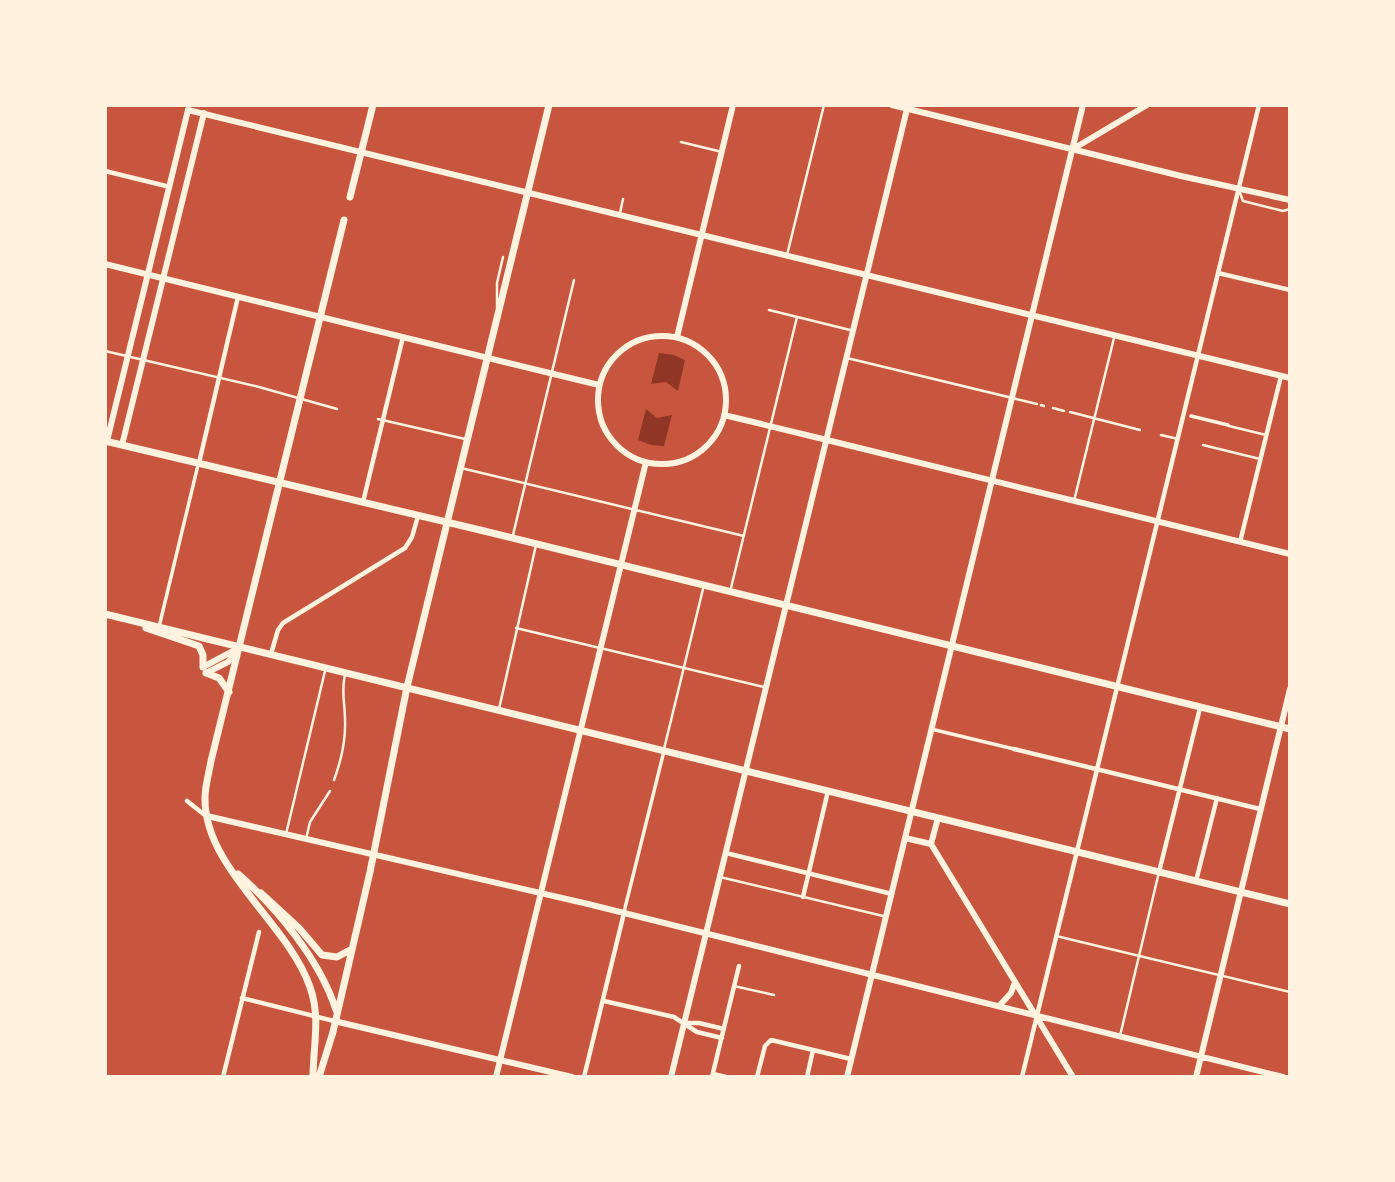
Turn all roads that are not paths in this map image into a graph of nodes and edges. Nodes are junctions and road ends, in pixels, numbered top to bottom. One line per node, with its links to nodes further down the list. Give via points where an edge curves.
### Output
1 (373, 105): 13 (main road)
2 (550, 105): 18 (main road)
3 (733, 105): 14 (main road)
4 (824, 105): 26 (lane)
5 (892, 105): 9 (main road)
6 (1083, 105): 12 (main road)
7 (1147, 105): 12 (main road)
8 (1259, 105): 17 (street)
9 (908, 107): 12 (main road); 31 (main road)
10 (204, 113): 13 (main road); 16 (main road, via 188,110); 32 (main road)
11 (681, 142): 14 (lane)
12 (1072, 149): 17 (main road); 38 (main road)
13 (361, 152): 18 (main road); 19 (main road)
14 (722, 152): 25 (main road)
15 (105, 171): 16 (street)
16 (170, 187): 30 (main road)
17 (1238, 188): 21 (main road); 22 (lane, via 1243,201); 29 (street)
18 (528, 192): 23 (main road); 37 (main road)
19 (350, 197)
20 (623, 199): 23 (lane)
21 (1290, 200)
22 (1290, 209)
23 (619, 215): 25 (main road)
24 (344, 220): 39 (main road)
25 (702, 235): 26 (main road); 44 (main road)
26 (787, 256): 31 (main road)
27 (503, 257): 37 (lane, via 495,298)
28 (105, 264): 30 (main road)
29 (1218, 273): 34 (street); 46 (street)
30 (148, 275): 32 (main road); 47 (main road)
31 (867, 275): 38 (main road); 41 (main road)
32 (163, 278): 35 (main road); 50 (main road)
33 (574, 280): 51 (lane)
34 (1290, 290)
35 (238, 296): 39 (main road); 53 (street)
36 (769, 310): 40 (lane)
37 (498, 314): 48 (main road)
38 (1032, 315): 42 (main road); 56 (main road)
39 (321, 317): 43 (main road); 57 (main road)
40 (797, 317): 41 (lane); 68 (lane)
41 (853, 331): 49 (main road)
42 (1115, 335): 46 (main road); 65 (lane)
43 (403, 337): 48 (main road); 66 (street)
44 (677, 337): 55 (main road, via 652,336 629,344 610,362); 63 (main road, via 699,346 714,361 726,392)
45 (105, 351): 47 (lane)
46 (1198, 355): 52 (main road); 72 (street)
47 (128, 356): 50 (lane); 75 (main road)
48 (488, 358): 51 (main road); 73 (main road)
49 (847, 358): 56 (lane); 74 (main road)
50 (143, 359): 53 (lane); 76 (main road)
51 (552, 373): 55 (main road); 84 (lane)
52 (1281, 376): 54 (main road); 71 (street)
53 (219, 377): 57 (lane); 80 (street)
54 (1290, 378)
55 (599, 384): 79 (main road, via 598,408 606,433 624,452)
56 (1011, 398): 58 (lane); 82 (main road)
57 (301, 399): 60 (lane); 83 (main road)
58 (1041, 405)
59 (1053, 408): 61 (lane)
60 (337, 409)
61 (1064, 411)
62 (1070, 412): 65 (lane)
63 (724, 415): 68 (main road); 79 (main road, via 713,438 694,455 671,463)
64 (1191, 416): 67 (street)
65 (1095, 419): 69 (lane); 85 (lane)
66 (380, 420): 73 (lane); 86 (street)
67 (1227, 425): 71 (lane)
68 (770, 427): 74 (main road); 91 (lane)
69 (1140, 429)
70 (1161, 435): 72 (lane)
71 (1266, 435): 78 (street)
72 (1178, 439): 90 (street)
73 (468, 440): 81 (main road)
74 (827, 440): 82 (main road); 99 (main road)
75 (106, 441): 76 (main road)
76 (122, 445): 80 (main road)
77 (1203, 445): 78 (lane)
78 (1260, 459): 93 (street)
79 (646, 462): 87 (main road)
80 (199, 463): 83 (main road); 102 (street)
81 (461, 468): 84 (lane); 89 (main road)
82 (993, 481): 85 (main road); 104 (main road)
83 (280, 482): 86 (main road); 105 (main road)
84 (526, 482): 87 (lane); 92 (lane)
85 (1074, 501): 90 (main road)
86 (363, 502): 88 (main road)
87 (634, 509): 91 (lane); 96 (main road)
88 (418, 515): 89 (main road); 107 (street, via 405,548 283,623)
89 (448, 522): 92 (main road); 113 (main road)
90 (1157, 522): 93 (main road); 112 (street)
91 (744, 536): 98 (lane)
92 (512, 539): 94 (main road)
93 (1240, 542): 95 (main road)
94 (536, 545): 96 (main road); 103 (lane)
95 (1290, 554)
96 (621, 565): 97 (main road); 106 (main road)
97 (704, 585): 98 (main road); 109 (lane)
98 (730, 592): 99 (main road)
99 (786, 606): 104 (main road); 114 (main road)
100 (105, 614): 101 (main road)
101 (129, 620): 102 (main road); 110 (main road, via 198,646)
102 (159, 627): 105 (main road)
103 (516, 628): 106 (lane); 118 (lane)
104 (953, 646): 112 (main road); 120 (main road)
105 (240, 648): 107 (main road); 110 (main road, via 228,662); 116 (main road)
106 (601, 648): 109 (lane); 122 (main road)
107 (271, 655): 108 (main road)
108 (325, 668): 111 (main road); 137 (lane)
109 (684, 668): 114 (lane); 124 (lane)
110 (205, 670): 116 (main road)
111 (345, 672): 113 (main road); 127 (lane, via 344,744)
112 (1117, 686): 117 (main road); 125 (street)
113 (407, 687): 118 (main road); 143 (main road)
114 (766, 688): 126 (main road)
115 (1290, 689): 119 (main road)
116 (229, 692): 135 (main road, via 205,797)
117 (1200, 707): 119 (main road); 128 (street)
118 (498, 711): 122 (main road)
119 (1281, 726): 121 (main road); 133 (main road)
120 (931, 729): 123 (street); 134 (main road)
121 (1290, 729)
122 (581, 731): 124 (main road); 151 (main road)
123 (1014, 749): 125 (street)
124 (664, 751): 126 (main road); 155 (street)
125 (1097, 769): 128 (street); 141 (street)
126 (746, 771): 130 (main road); 142 (main road)
127 (334, 780)
128 (1179, 789): 131 (street); 145 (street)
129 (330, 791): 139 (lane, via 310,822)
130 (828, 791): 134 (main road); 146 (street)
131 (1217, 798): 133 (street); 148 (street)
132 (187, 801): 135 (street)
133 (1261, 809): 150 (main road)
134 (911, 811): 136 (main road); 138 (main road)
135 (207, 816): 137 (main road); 144 (main road)
136 (938, 818): 140 (main road); 141 (main road)
137 (286, 834): 139 (main road)
138 (905, 838): 140 (main road); 152 (main road)
139 (306, 839): 143 (main road)
140 (931, 844): 165 (main road)
141 (1077, 852): 145 (main road); 159 (street)
142 (726, 853): 146 (street); 147 (main road)
143 (374, 854): 151 (main road); 160 (main road)
144 (227, 864): 149 (main road); 172 (main road, via 299,961)
145 (1159, 872): 148 (main road); 161 (lane)
146 (808, 874): 152 (street); 153 (street)
147 (720, 877): 153 (lane); 158 (main road)
148 (1196, 881): 150 (main road)
149 (258, 891): 160 (main road, via 322,955 337,957); 174 (main road, via 306,950 332,999)
150 (1240, 892): 154 (main road); 164 (main road)
151 (541, 894): 155 (main road); 182 (main road)
152 (892, 894): 156 (main road)
153 (803, 897): 156 (lane)
154 (1290, 904)
155 (624, 913): 158 (main road); 170 (street)
156 (886, 917): 163 (main road)
157 (259, 932): 169 (street)
158 (707, 934): 163 (main road); 175 (main road)
159 (1056, 936): 161 (lane); 173 (street)
160 (351, 949): 174 (main road)
161 (1140, 955): 164 (lane); 177 (lane)
162 (740, 966): 166 (street)
163 (873, 975): 171 (main road); 181 (main road)
164 (1221, 975): 167 (lane); 180 (main road)
165 (1015, 982): 171 (main road, via 1012,993); 173 (main road)
166 (734, 986): 168 (lane); 176 (street)
167 (1290, 992)
168 (774, 995)
169 (242, 998): 172 (street); 184 (street)
170 (604, 1001): 175 (street); 189 (street)
171 (999, 1006): 173 (main road)
172 (316, 1017): 174 (street); 185 (main road)
173 (1037, 1017): 177 (main road); 195 (street); 196 (main road)
174 (334, 1021): 182 (main road); 186 (main road)
175 (684, 1023): 176 (street); 178 (street, via 697,1032); 190 (main road)
176 (724, 1029): 178 (street)
177 (1119, 1037): 180 (main road)
178 (722, 1038): 183 (street)
179 (813, 1050): 181 (street); 192 (street, via 769,1041); 193 (street)
180 (1200, 1057): 197 (main road); 198 (main road)
181 (852, 1059): 194 (main road)
182 (500, 1060): 187 (main road); 188 (main road)
183 (713, 1075): 191 (street)
184 (223, 1077)
185 (313, 1077)
186 (319, 1077)
187 (496, 1077)
188 (572, 1077)
189 (584, 1077)
190 (671, 1077)
191 (726, 1077)
192 (757, 1077)
193 (807, 1077)
194 (847, 1077)
195 (1022, 1077)
196 (1073, 1077)
197 (1196, 1077)
198 (1283, 1077)

